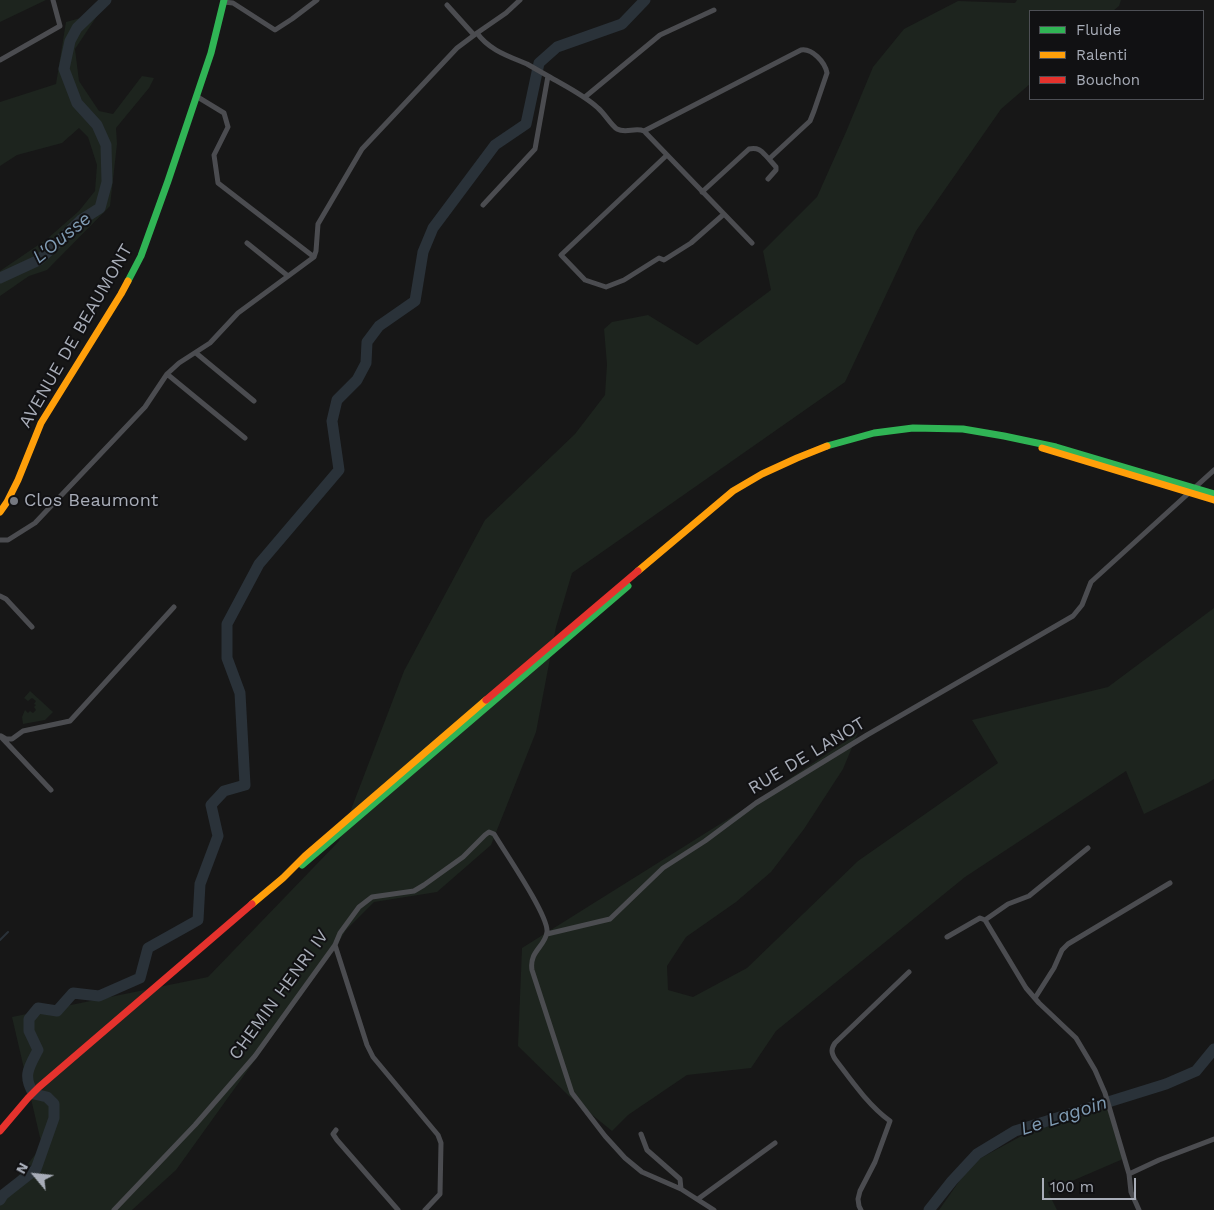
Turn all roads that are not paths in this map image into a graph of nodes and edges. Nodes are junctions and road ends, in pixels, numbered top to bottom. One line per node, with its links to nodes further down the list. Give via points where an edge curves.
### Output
1 (53, 0): 8 (street, via 60,26)
2 (317, 0): 4 (street, via 275,30)
3 (520, 0): 7 (street)
4 (224, 1): 10 (main road, AVENUE DE BEAUMONT)
5 (447, 5): 7 (street)
6 (714, 10): 11 (street, via 660,35)
7 (475, 34): 9 (street, via 500,53); 21 (street, via 362,149 318,224)
8 (0, 60)
9 (547, 76): 11 (street); 17 (street, via 535,149)
10 (196, 96): 21 (street, via 224,114 228,127 214,155 218,183); 31 (main road, AVENUE DE BEAUMONT, via 141,256 122,294 41,423 14,488)
11 (585, 97): 12 (street, via 619,130)
12 (644, 131): 13 (street); 14 (street, via 806,49 826,67 825,81 810,121)
13 (667, 155): 16 (street); 18 (street, via 561,254 585,280 606,288 624,280 691,243)
14 (769, 159): 15 (street, via 776,170); 16 (street, via 760,150 749,149)
15 (768, 178)
16 (702, 192): 18 (street)
17 (483, 205)
18 (724, 214): 20 (street)
19 (247, 243): 22 (street)
20 (752, 243)
21 (314, 258): 22 (street)
22 (288, 276): 23 (street, via 238,312 210,343)
23 (196, 353): 24 (street); 25 (street)
24 (167, 374): 27 (street); 32 (street, via 145,407 35,523 8,540)
25 (254, 401)
26 (1004, 436): 29 (main road, via 1056,447); 30 (main road); 47 (main road, via 963,429 913,428 874,432 833,444 762,474 40,1087)
27 (245, 438)
28 (1212, 471): 41 (street, RUE DE LANOT, via 1091,582 1074,616 756,803 663,868 610,919)
29 (1214, 494)
30 (1214, 500)
31 (0, 512)
32 (0, 540)
33 (0, 596): 35 (street)
34 (174, 607): 36 (street, via 70,721 23,731 12,739)
35 (32, 626)
36 (0, 736): 37 (street)
37 (51, 790)
38 (1088, 848): 40 (street, via 1029,896 1008,904)
39 (1170, 883): 45 (street, via 1068,944)
40 (985, 920): 42 (street, via 980,918); 45 (street)
41 (547, 934): 43 (street, CHEMIN HENRI IV, via 542,914 528,889 494,834 488,832 463,858 414,891 372,897 359,907); 52 (street, via 533,956 532,970 572,1093 625,1158 642,1172)
42 (947, 937)
43 (335, 945): 54 (street, CHEMIN HENRI IV, via 255,1056); 56 (street, via 373,1057 438,1134 441,1144 440,1194)
44 (909, 972): 58 (street, via 832,1049 835,1059 861,1093 890,1121 860,1191)
45 (1035, 998): 51 (street, via 1076,1038 1095,1070 1110,1107)
46 (336, 1130): 55 (street, via 333,1134 337,1140)
47 (0, 1131)
48 (641, 1134): 52 (street, via 647,1150 680,1179)
49 (1214, 1139): 51 (street)
50 (775, 1143): 53 (street)
51 (1129, 1174): 59 (street)
52 (680, 1189): 53 (street)
53 (698, 1200): 57 (street)
54 (114, 1210)
55 (398, 1210)
56 (425, 1210)
57 (714, 1210)
58 (861, 1210)
59 (1139, 1210)

